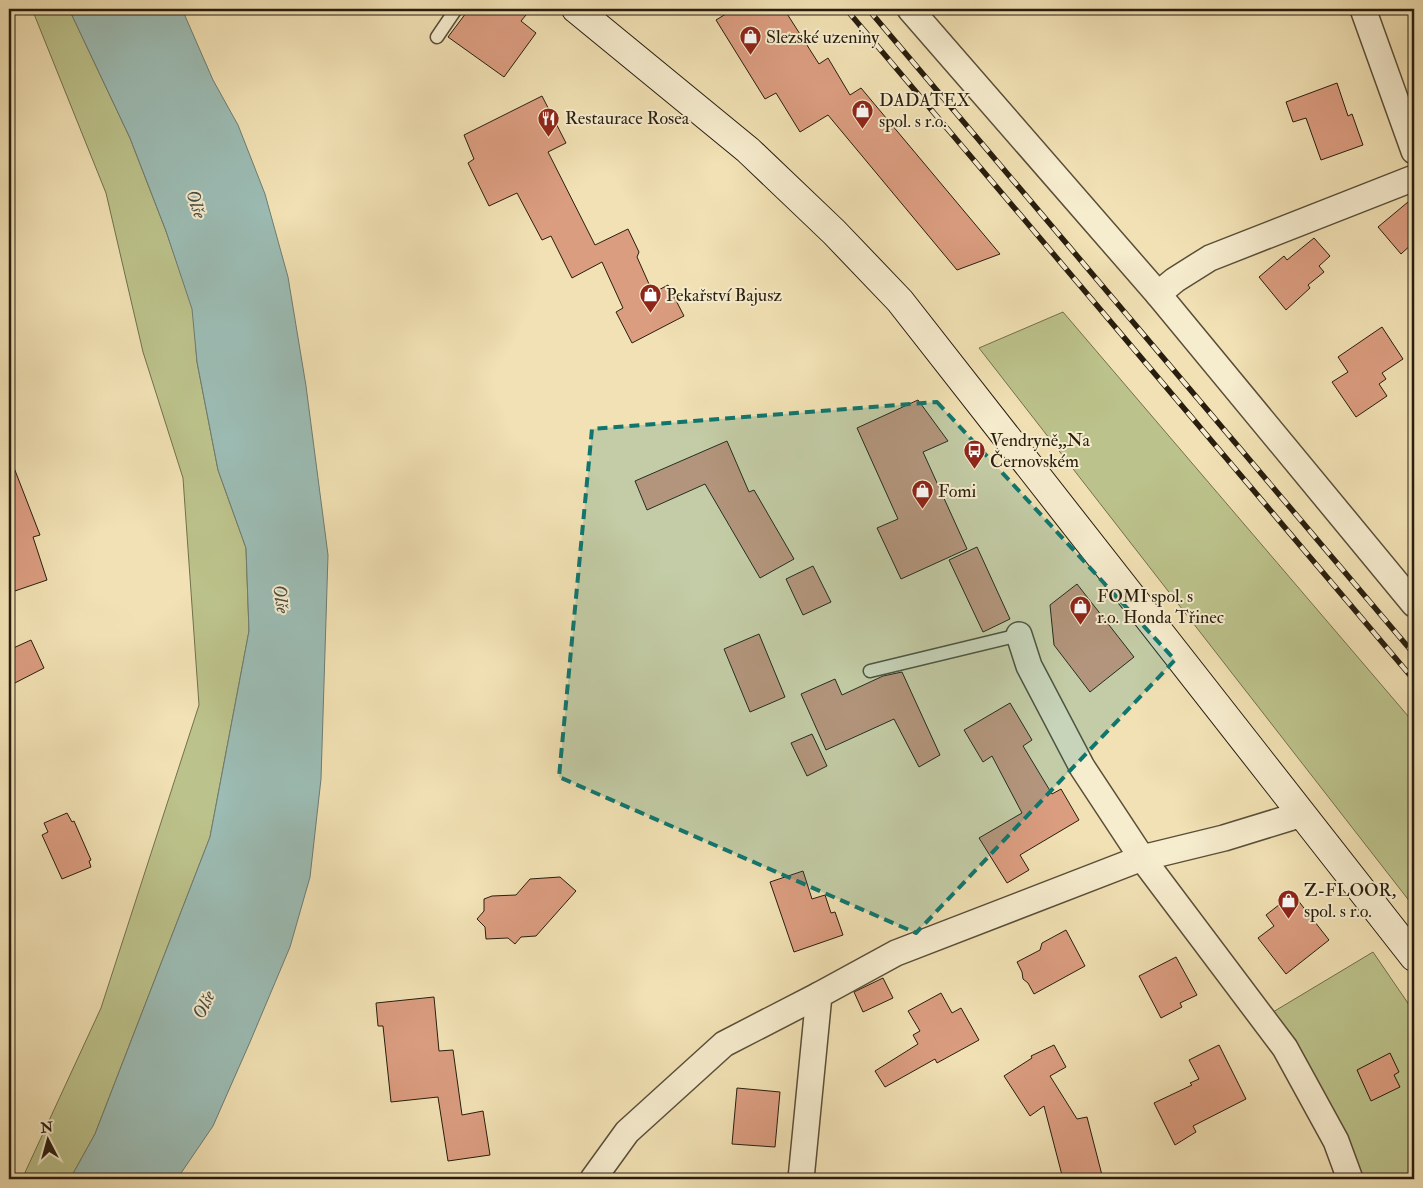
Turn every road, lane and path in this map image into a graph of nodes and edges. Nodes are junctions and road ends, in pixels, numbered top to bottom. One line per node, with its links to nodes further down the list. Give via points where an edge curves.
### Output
1 (456, 9): 5 (lane)
2 (576, 9): 12 (main road, via 748,150 900,301)
3 (910, 9): 8 (street)
4 (1363, 9): 6 (street)
5 (437, 37)
6 (1414, 152)
7 (1414, 178): 8 (street, via 1210,258)
8 (1158, 294): 9 (street)
9 (1412, 598)
10 (1019, 635): 11 (lane); 13 (street, via 1029,666 1082,767)
11 (870, 671)
12 (1302, 814): 13 (street); 14 (main road)
13 (1142, 858): 15 (street, via 896,953); 18 (street, via 1284,1048 1336,1141)
14 (1414, 957)
15 (819, 995): 16 (street, via 724,1044 627,1132); 17 (street)
16 (593, 1179)
17 (801, 1179)
18 (1350, 1179)

